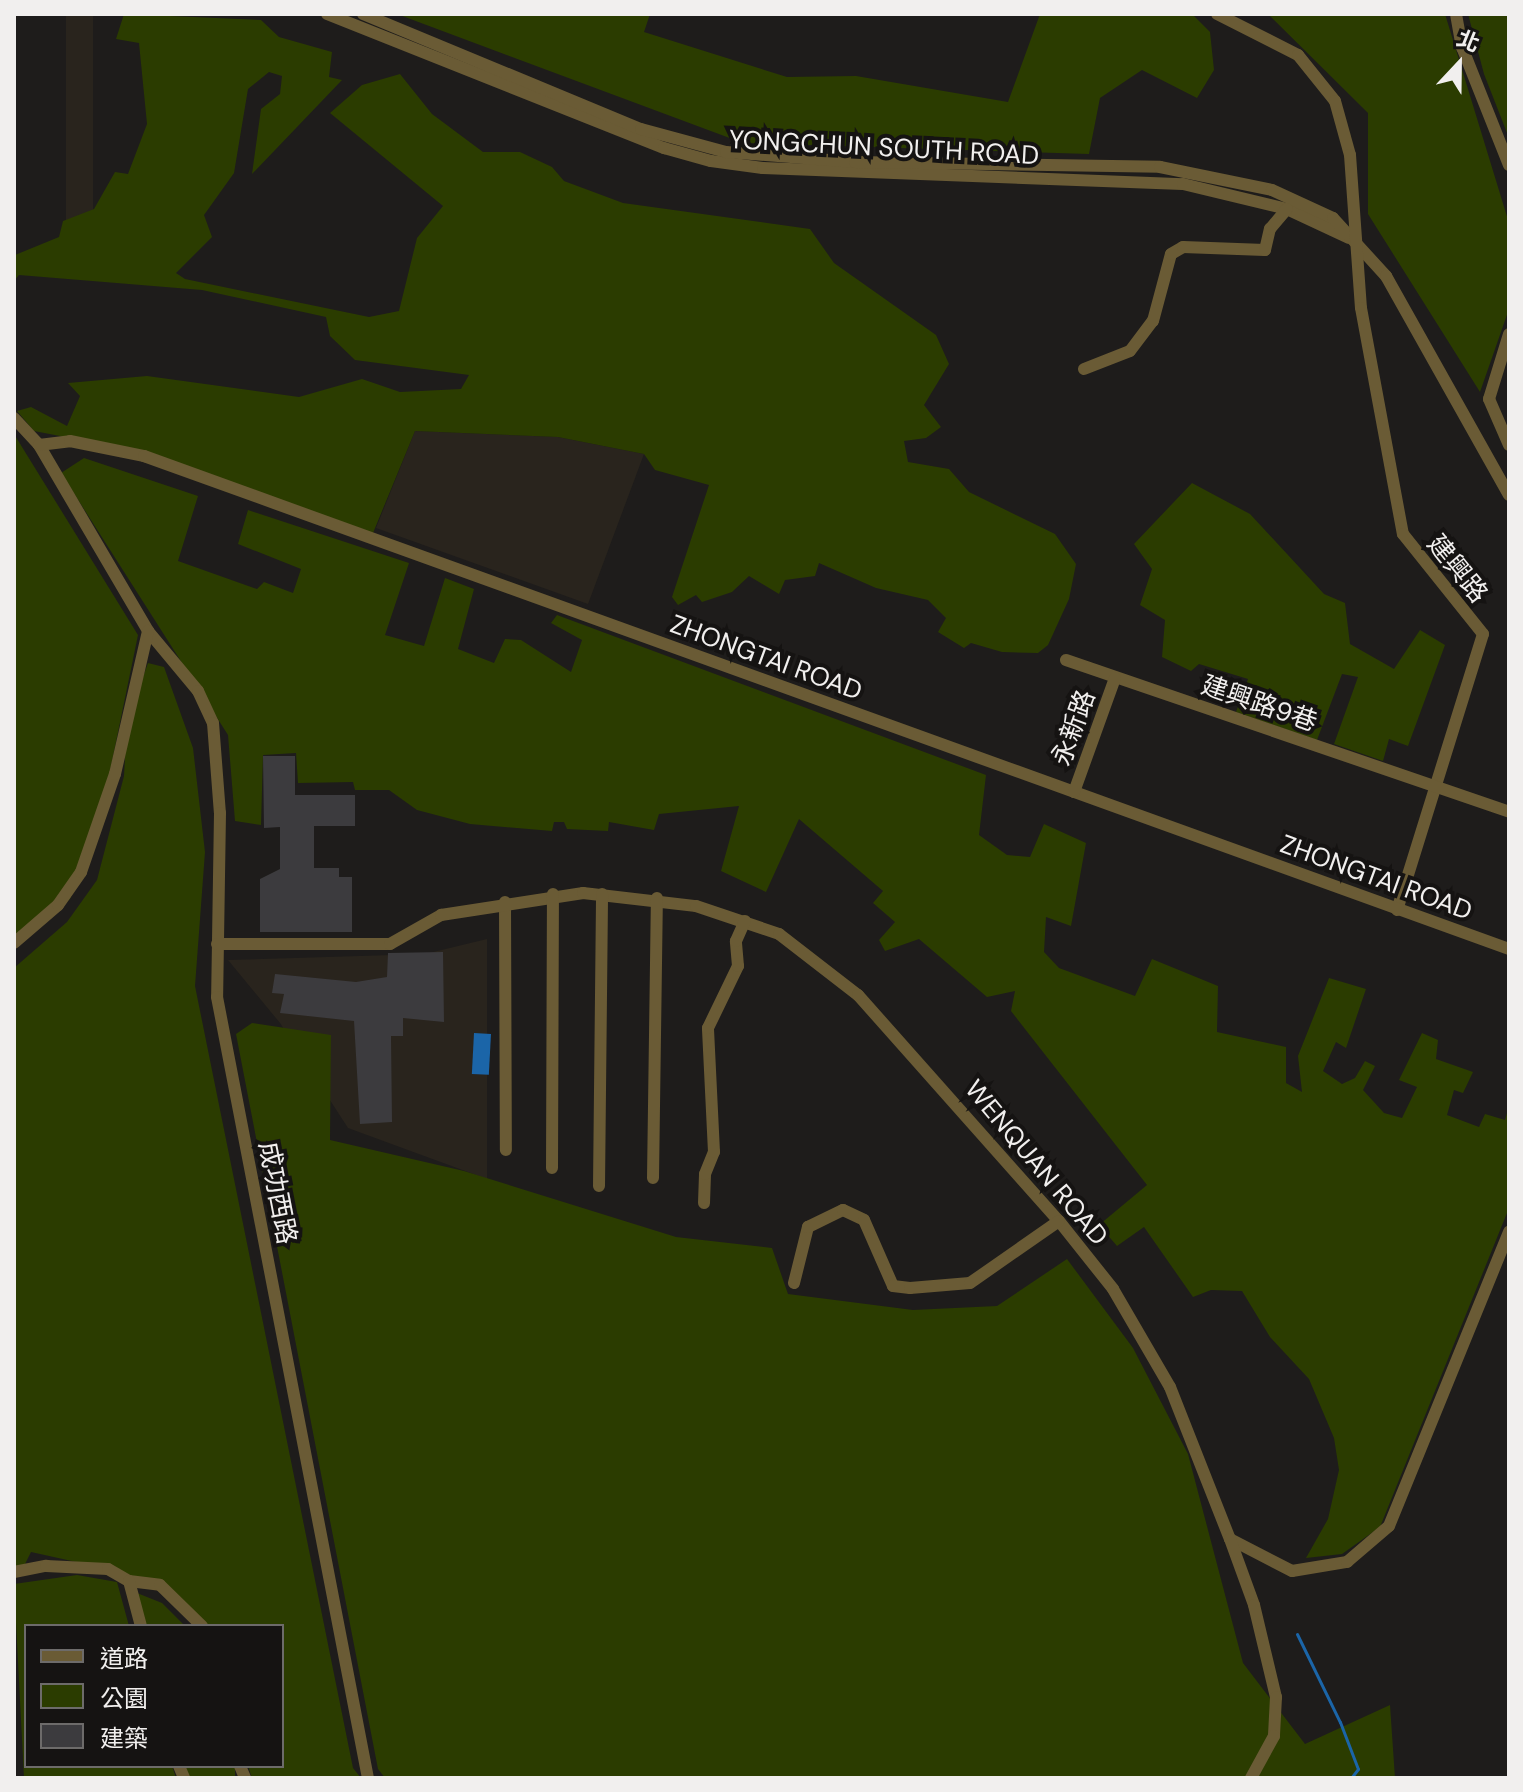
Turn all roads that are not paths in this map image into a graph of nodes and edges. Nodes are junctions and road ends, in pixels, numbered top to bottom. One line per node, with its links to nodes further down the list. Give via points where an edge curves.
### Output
1 (363, 14): 5 (street, YONGCHUN SOUTH ROAD)
2 (1217, 14): 9 (street, via 1298,55 1335,101 1347,136)
3 (1456, 14): 7 (street, via 1462,47)
4 (329, 15): 5 (street, YONGCHUN SOUTH ROAD)
5 (666, 143): 6 (street, YONGCHUN SOUTH ROAD)
6 (763, 163): 8 (street, YONGCHUN SOUTH ROAD, via 1183,184); 9 (street, YONGCHUN SOUTH ROAD, via 1160,167 1272,190 1333,218)
7 (1509, 165)
8 (1287, 209): 9 (street, YONGCHUN SOUTH ROAD); 11 (street, via 1270,229 1265,250 1183,247 1171,254 1153,321 1130,351)
9 (1359, 243): 15 (street, YONGCHUN SOUTH ROAD, via 1412,317); 19 (street, 建興路, via 1368,358 1403,534 1483,634)
10 (1509, 334): 14 (street, via 1489,399)
11 (1084, 369)
12 (14, 418): 13 (street)
13 (39, 445): 16 (street, 成功西路); 20 (street, ZHONGTAI ROAD, via 70,441 144,456)
14 (1509, 445)
15 (1509, 495)
16 (148, 631): 28 (street, via 115,774 81,872 58,905); 29 (street, 成功西路, via 198,691 213,723 220,813)
17 (1066, 660): 18 (street, 建興路9巷)
18 (1115, 678): 19 (street, 建興路9巷); 20 (street, 永新路)
19 (1438, 788): 21 (street, 建興路9巷); 26 (street, 建興路)
20 (1074, 792): 26 (street, ZHONGTAI ROAD)
21 (1509, 812)
22 (553, 894): 23 (street, WENQUAN ROAD); 25 (street, WENQUAN ROAD); 32 (street)
23 (602, 894): 24 (street, WENQUAN ROAD); 34 (street)
24 (657, 898): 27 (street, WENQUAN ROAD); 33 (street)
25 (505, 902): 29 (street, WENQUAN ROAD, via 441,915 390,944); 31 (street)
26 (1397, 910): 30 (street, ZHONGTAI ROAD)
27 (745, 921): 35 (street, via 736,941 738,966 708,1028 714,1152 705,1174); 36 (street, WENQUAN ROAD, via 807,951 858,995)
28 (14, 943)
29 (217, 944): 44 (street, 成功西路, via 217,997)
30 (1509, 949)
31 (506, 1150)
32 (552, 1168)
33 (653, 1178)
34 (599, 1186)
35 (704, 1203)
36 (1059, 1221): 38 (street, via 970,1283 910,1288 893,1286 864,1220 843,1210 808,1227); 39 (street, WENQUAN ROAD, via 1113,1289 1170,1387)
37 (1509, 1232): 39 (street, via 1382,1535 1347,1562 1292,1571)
38 (794, 1283)
39 (1230, 1539): 45 (street, WENQUAN ROAD, via 1254,1605 1276,1697 1274,1736)
40 (14, 1572): 41 (street, via 66,1565 108,1569)
41 (129, 1581): 42 (street); 43 (street, via 160,1585)
42 (140, 1624)
43 (200, 1624)
44 (368, 1778)
45 (1251, 1778)

